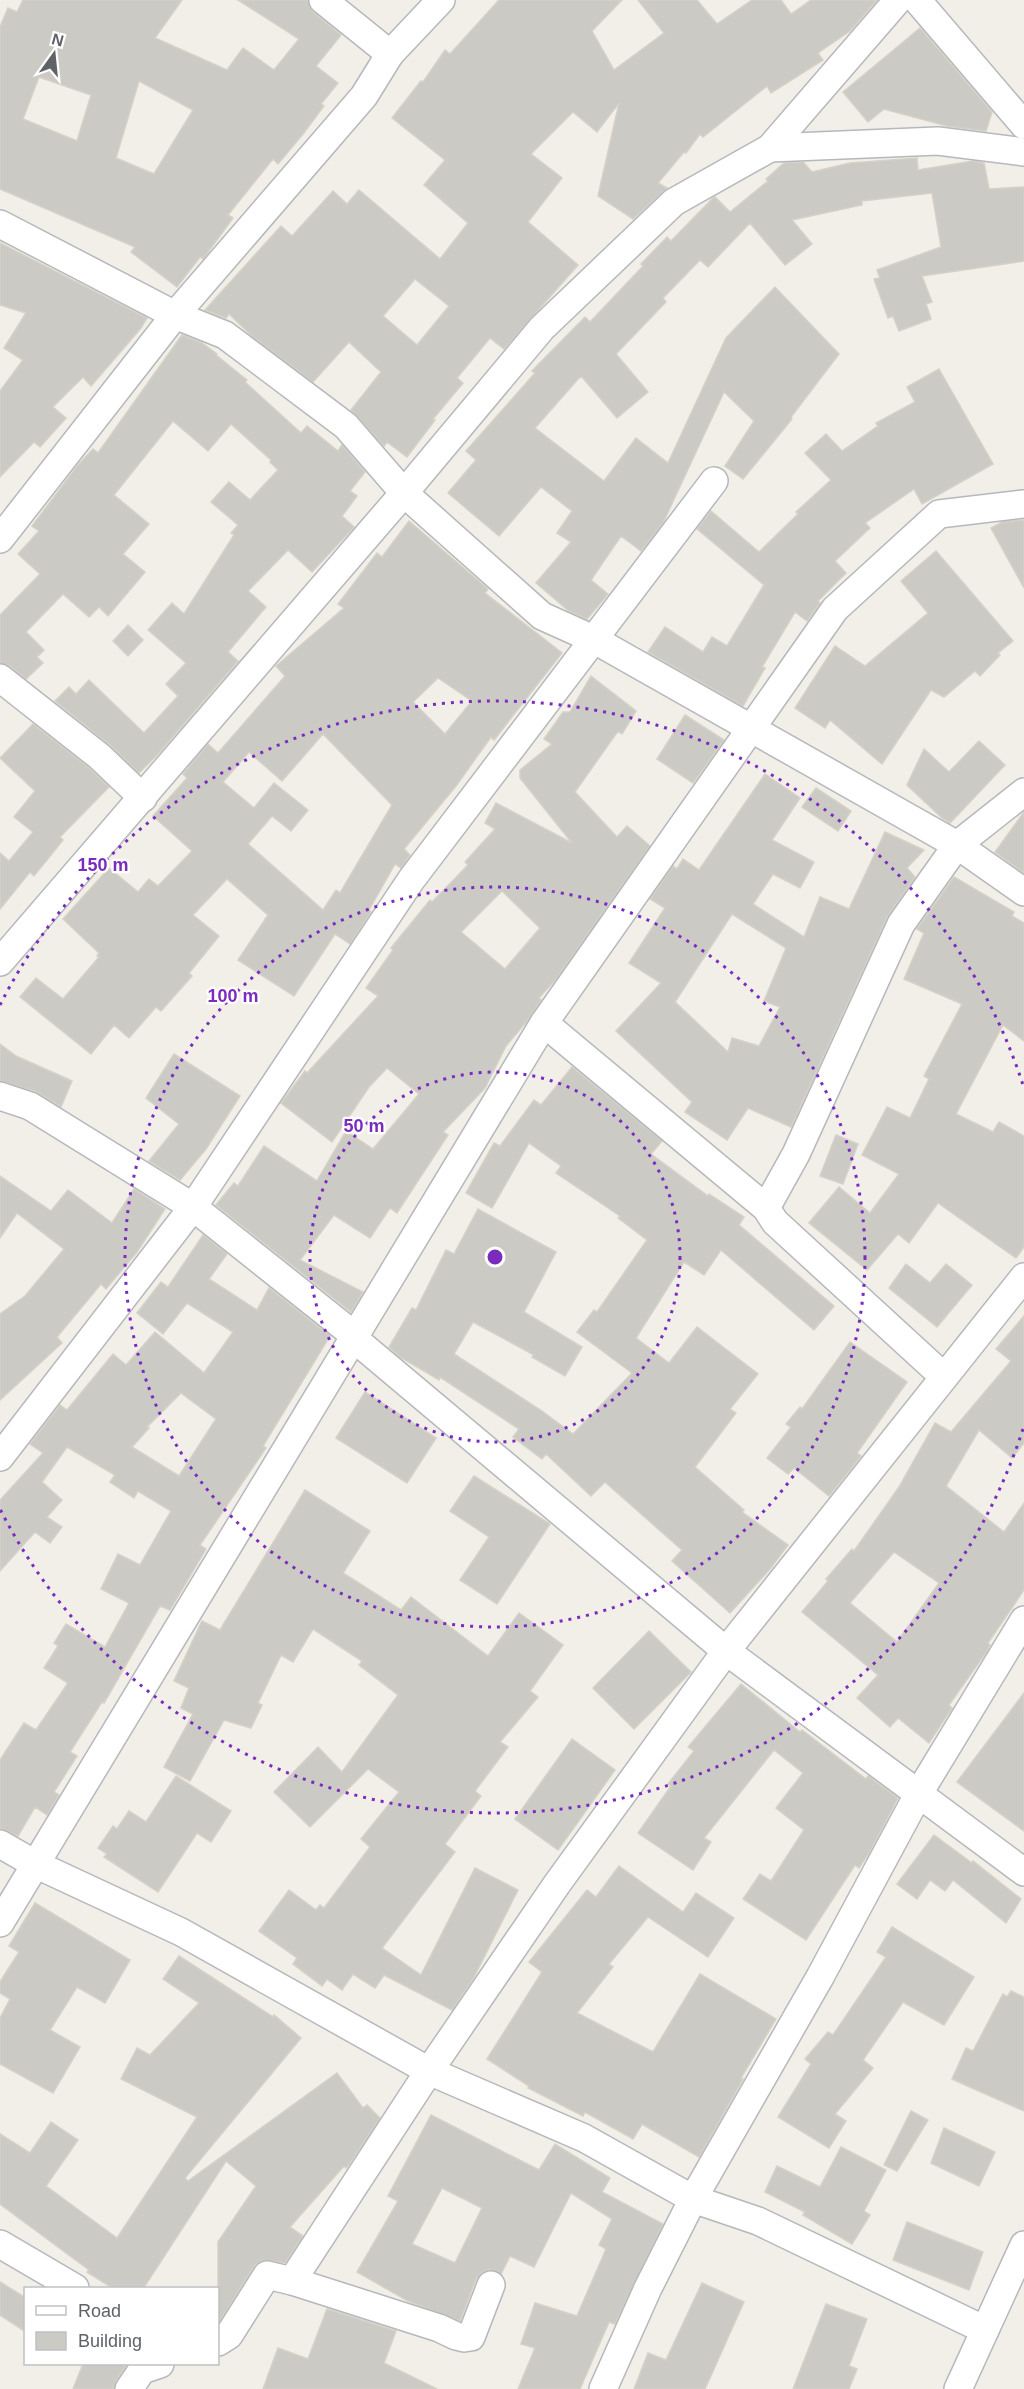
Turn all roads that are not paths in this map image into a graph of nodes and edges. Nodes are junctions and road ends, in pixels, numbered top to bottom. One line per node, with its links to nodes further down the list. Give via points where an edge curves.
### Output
1 (323, 0): 5 (street)
2 (441, 0): 5 (street)
3 (898, 0): 7 (street)
4 (917, 0): 6 (street)
5 (390, 54): 10 (street, via 364,96)
6 (1024, 125)
7 (770, 148): 8 (street, via 938,141); 12 (street, via 665,210 542,328)
8 (1024, 152)
9 (0, 224): 10 (street)
10 (175, 315): 12 (street, via 225,335 346,426); 14 (street)
11 (714, 481): 15 (street)
12 (404, 493): 15 (street, via 542,616); 19 (street)
13 (1024, 504): 17 (street, via 939,514 835,609)
14 (0, 539)
15 (593, 639): 17 (street); 25 (street, via 411,880)
16 (0, 678): 19 (street, via 99,756)
17 (750, 730): 20 (street); 23 (street)
18 (1024, 792): 20 (street)
19 (143, 798): 22 (street)
20 (957, 845): 21 (street); 26 (street, via 901,924 796,1154)
21 (1024, 892)
22 (0, 962)
23 (544, 1023): 26 (street); 28 (street)
24 (0, 1096): 25 (street, via 30,1106)
25 (193, 1207): 28 (street); 30 (street)
26 (766, 1208): 29 (street, via 775,1222)
27 (1024, 1277): 29 (street)
28 (354, 1335): 32 (street); 35 (street)
29 (943, 1376): 32 (street)
30 (0, 1457)
31 (1024, 1620): 33 (street)
32 (726, 1651): 33 (street); 38 (street, via 556,1884)
33 (919, 1793): 36 (street); 39 (street)
34 (0, 1844): 35 (street)
35 (35, 1864): 37 (street); 38 (street, via 181,1932)
36 (1024, 1872)
37 (0, 1923)
38 (429, 2071): 39 (street, via 584,2138); 42 (street)
39 (693, 2199): 45 (street, via 758,2221); 49 (street)
40 (0, 2244): 44 (street)
41 (1024, 2245): 45 (street)
42 (292, 2281): 43 (street, via 464,2338 471,2337 477,2327); 46 (street, via 267,2275 229,2335)
43 (491, 2285)
44 (72, 2287)
45 (985, 2330): 50 (street)
46 (219, 2341)
47 (157, 2365): 48 (street, via 142,2370)
48 (129, 2389)
49 (603, 2389)
50 (958, 2389)

